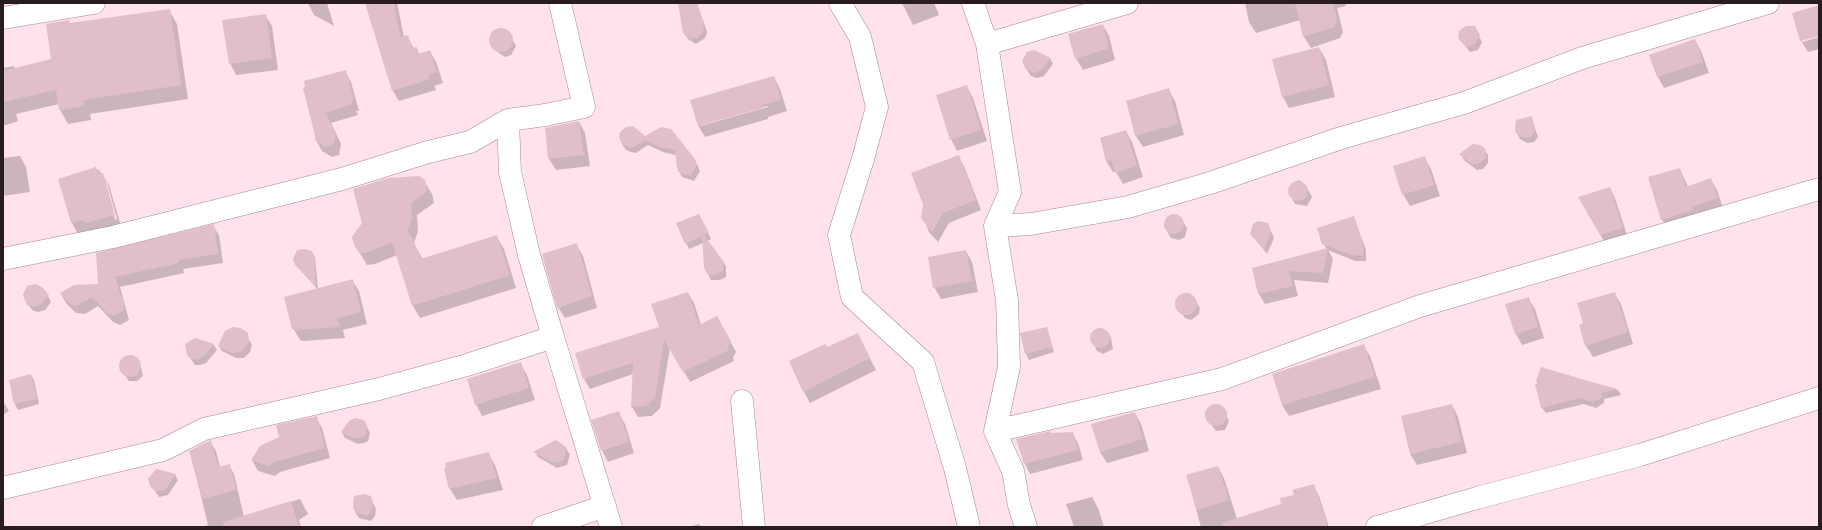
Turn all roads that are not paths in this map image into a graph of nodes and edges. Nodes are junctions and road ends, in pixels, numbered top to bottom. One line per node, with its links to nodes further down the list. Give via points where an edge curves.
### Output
1 (94, 3): 7 (street)
2 (560, 3): 9 (street, via 584,107)
3 (840, 3): 22 (street, via 860,37 876,107 839,236 852,297 923,362 955,468)
4 (973, 3): 8 (street)
5 (1127, 3): 8 (street)
6 (1768, 3): 11 (street, via 1582,58 1464,103 1341,138 1210,183 1128,207 1031,224)
7 (3, 18)
8 (987, 44): 11 (street, via 1010,192)
9 (508, 120): 12 (street, via 470,142 428,152 342,179 113,237); 13 (street, via 510,172 529,255)
10 (1819, 188): 16 (street, via 1420,306 1222,379)
11 (995, 226): 16 (street, via 1007,300 1009,367)
12 (3, 259)
13 (553, 336): 17 (street, via 467,365 379,389 204,429 163,450); 18 (street)
14 (1819, 398): 24 (street, via 1640,455)
15 (742, 401): 21 (street)
16 (995, 431): 23 (street, via 1013,471)
17 (3, 488)
18 (605, 506): 19 (street); 20 (street)
19 (543, 527)
20 (612, 527)
21 (754, 527)
22 (969, 527)
23 (1026, 527)
24 (1378, 527)

